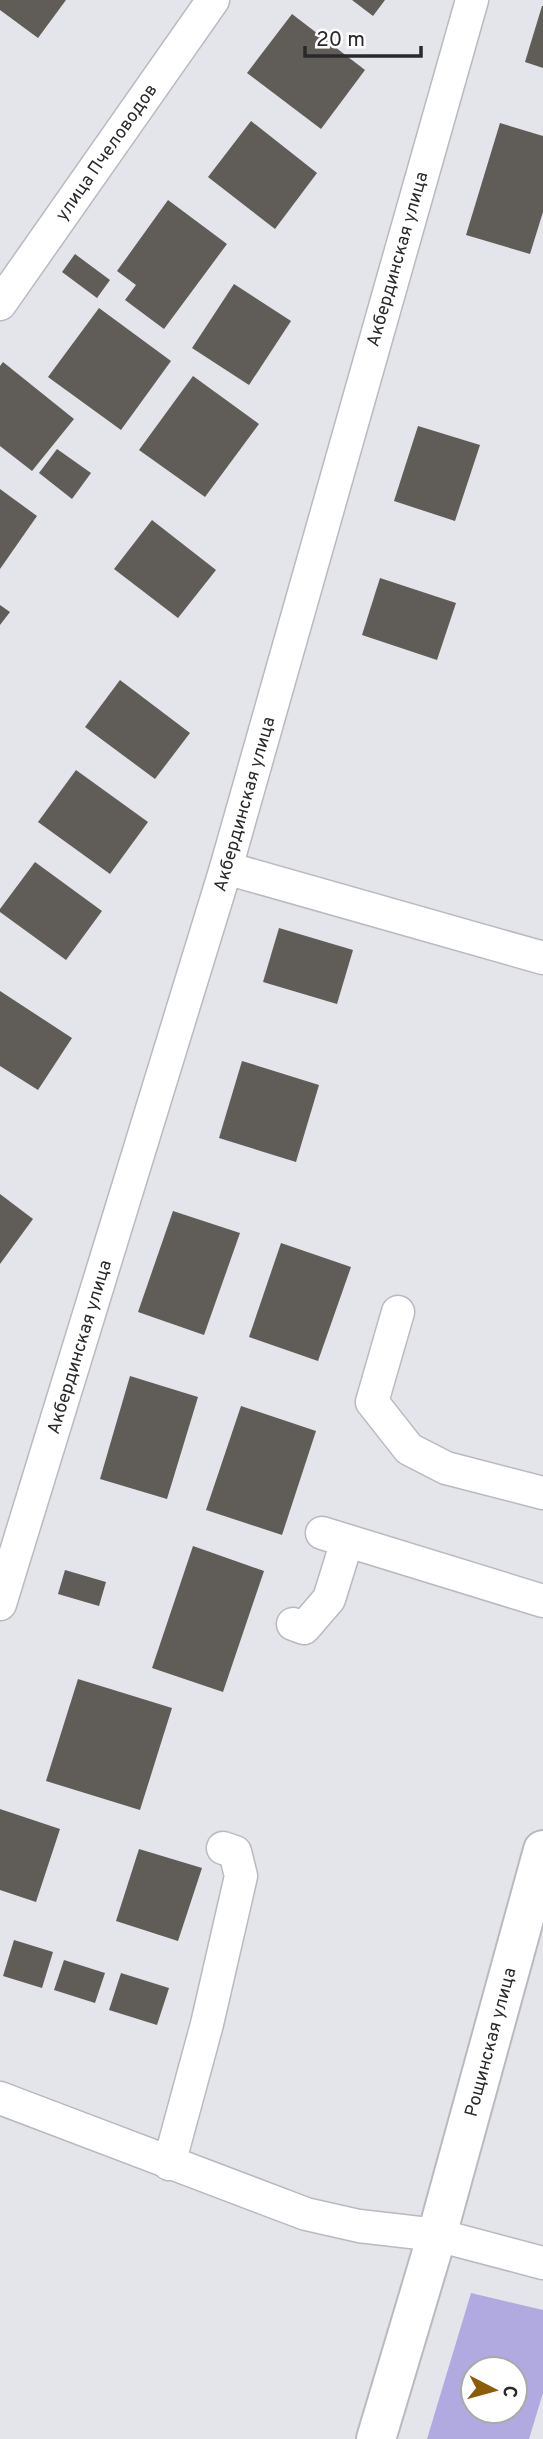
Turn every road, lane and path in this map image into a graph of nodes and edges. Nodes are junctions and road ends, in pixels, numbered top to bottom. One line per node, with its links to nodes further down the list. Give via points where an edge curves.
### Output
1 (213, 0): 3 (street, улица Пчеловодов)
2 (472, 0): 4 (street, Акбердинская улица)
3 (0, 304)
4 (226, 868): 5 (street); 9 (street, Акбердинская улица)
5 (543, 958)
6 (398, 1312): 7 (street, via 372,1402 409,1449 446,1468)
7 (543, 1493)
8 (543, 1601): 10 (street, via 334,1537 329,1598 304,1628)
9 (0, 1604)
10 (293, 1624)
11 (223, 1848): 14 (street, via 235,1852 241,1876 208,2024)
12 (543, 1850): 15 (street, Рощинская улица)
13 (0, 2098): 14 (street)
14 (169, 2164): 15 (street, via 306,2214)
15 (437, 2235): 16 (street); 17 (street, Рощинская улица)
16 (543, 2263)
17 (376, 2439)

